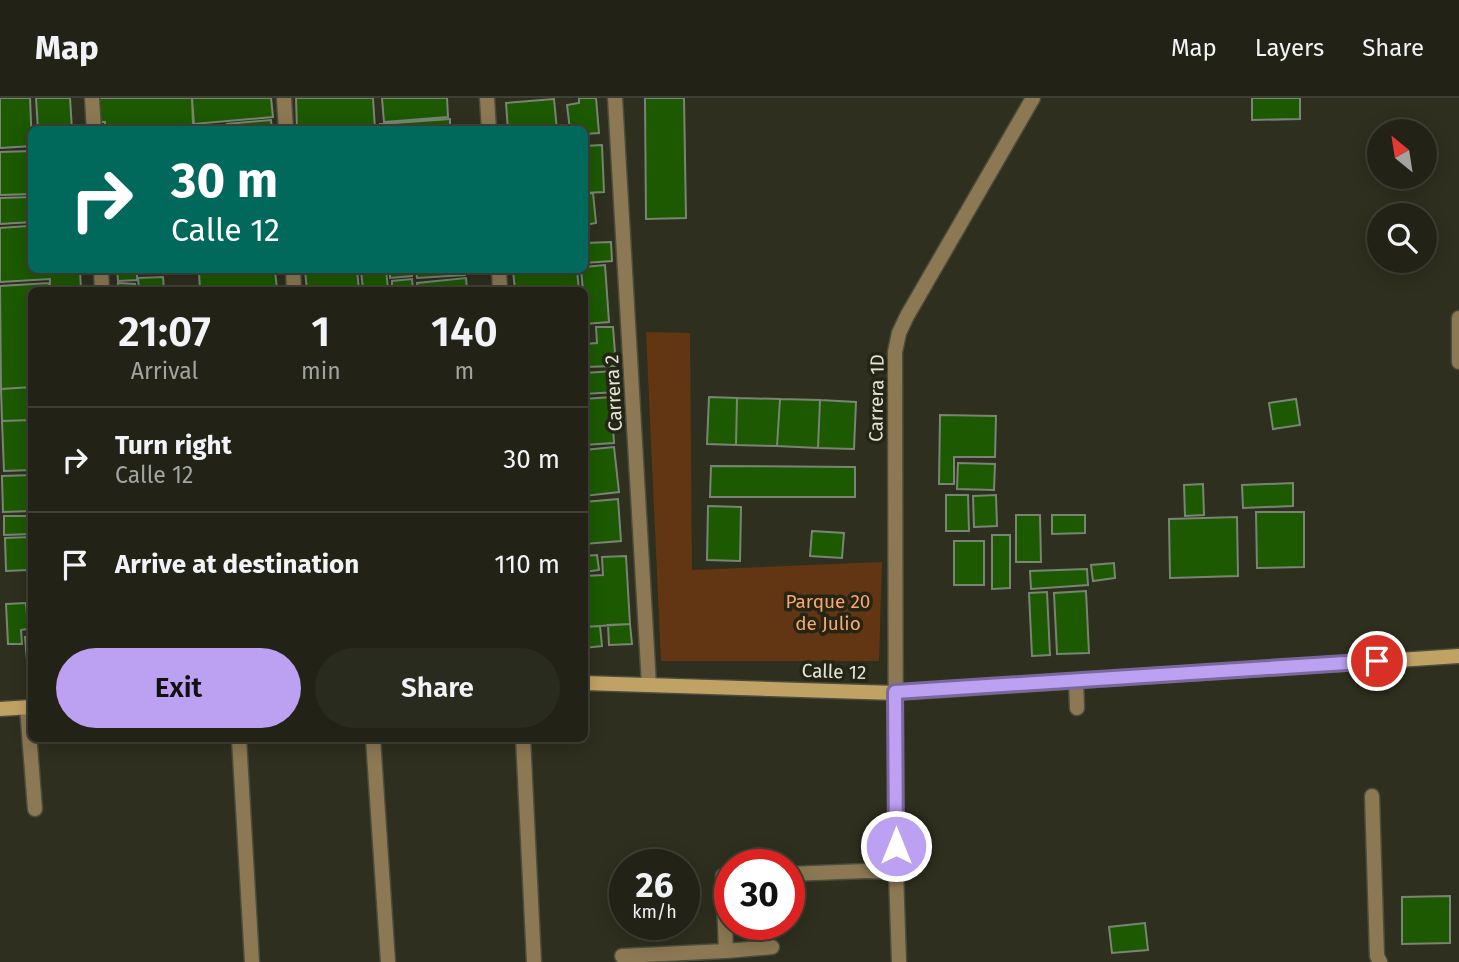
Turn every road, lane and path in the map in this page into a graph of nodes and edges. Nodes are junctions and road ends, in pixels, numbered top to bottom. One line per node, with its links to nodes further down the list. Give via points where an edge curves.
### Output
1 (92, 98): 6 (street)
2 (284, 98): 7 (street)
3 (487, 98): 8 (street)
4 (615, 98): 14 (street, Carrera 2)
5 (1033, 98): 15 (street, Carrera 1D, via 899,333 895,352)
6 (94, 126)
7 (286, 126)
8 (489, 126)
9 (1459, 318): 10 (street)
10 (1459, 362)
11 (1459, 656): 12 (street, Calle 12)
12 (1076, 681): 15 (street, Calle 12); 17 (street)
13 (588, 683): 14 (street, Calle 12)
14 (649, 685): 15 (street, Calle 12)
15 (895, 692): 25 (street, Carrera 1D)
16 (28, 707): 18 (street)
17 (1077, 708)
18 (0, 709)
19 (31, 742): 24 (street)
20 (239, 742): 31 (street)
21 (373, 742): 32 (street)
22 (523, 742): 33 (street)
23 (1372, 796): 35 (street)
24 (35, 809)
25 (896, 872): 26 (street); 34 (street, Carrera 1D)
26 (805, 873)
27 (726, 940): 29 (street)
28 (772, 947): 29 (street)
29 (726, 951): 30 (street)
30 (622, 956)
31 (252, 962)
32 (388, 962)
33 (534, 962)
34 (899, 962)
35 (1380, 962)

